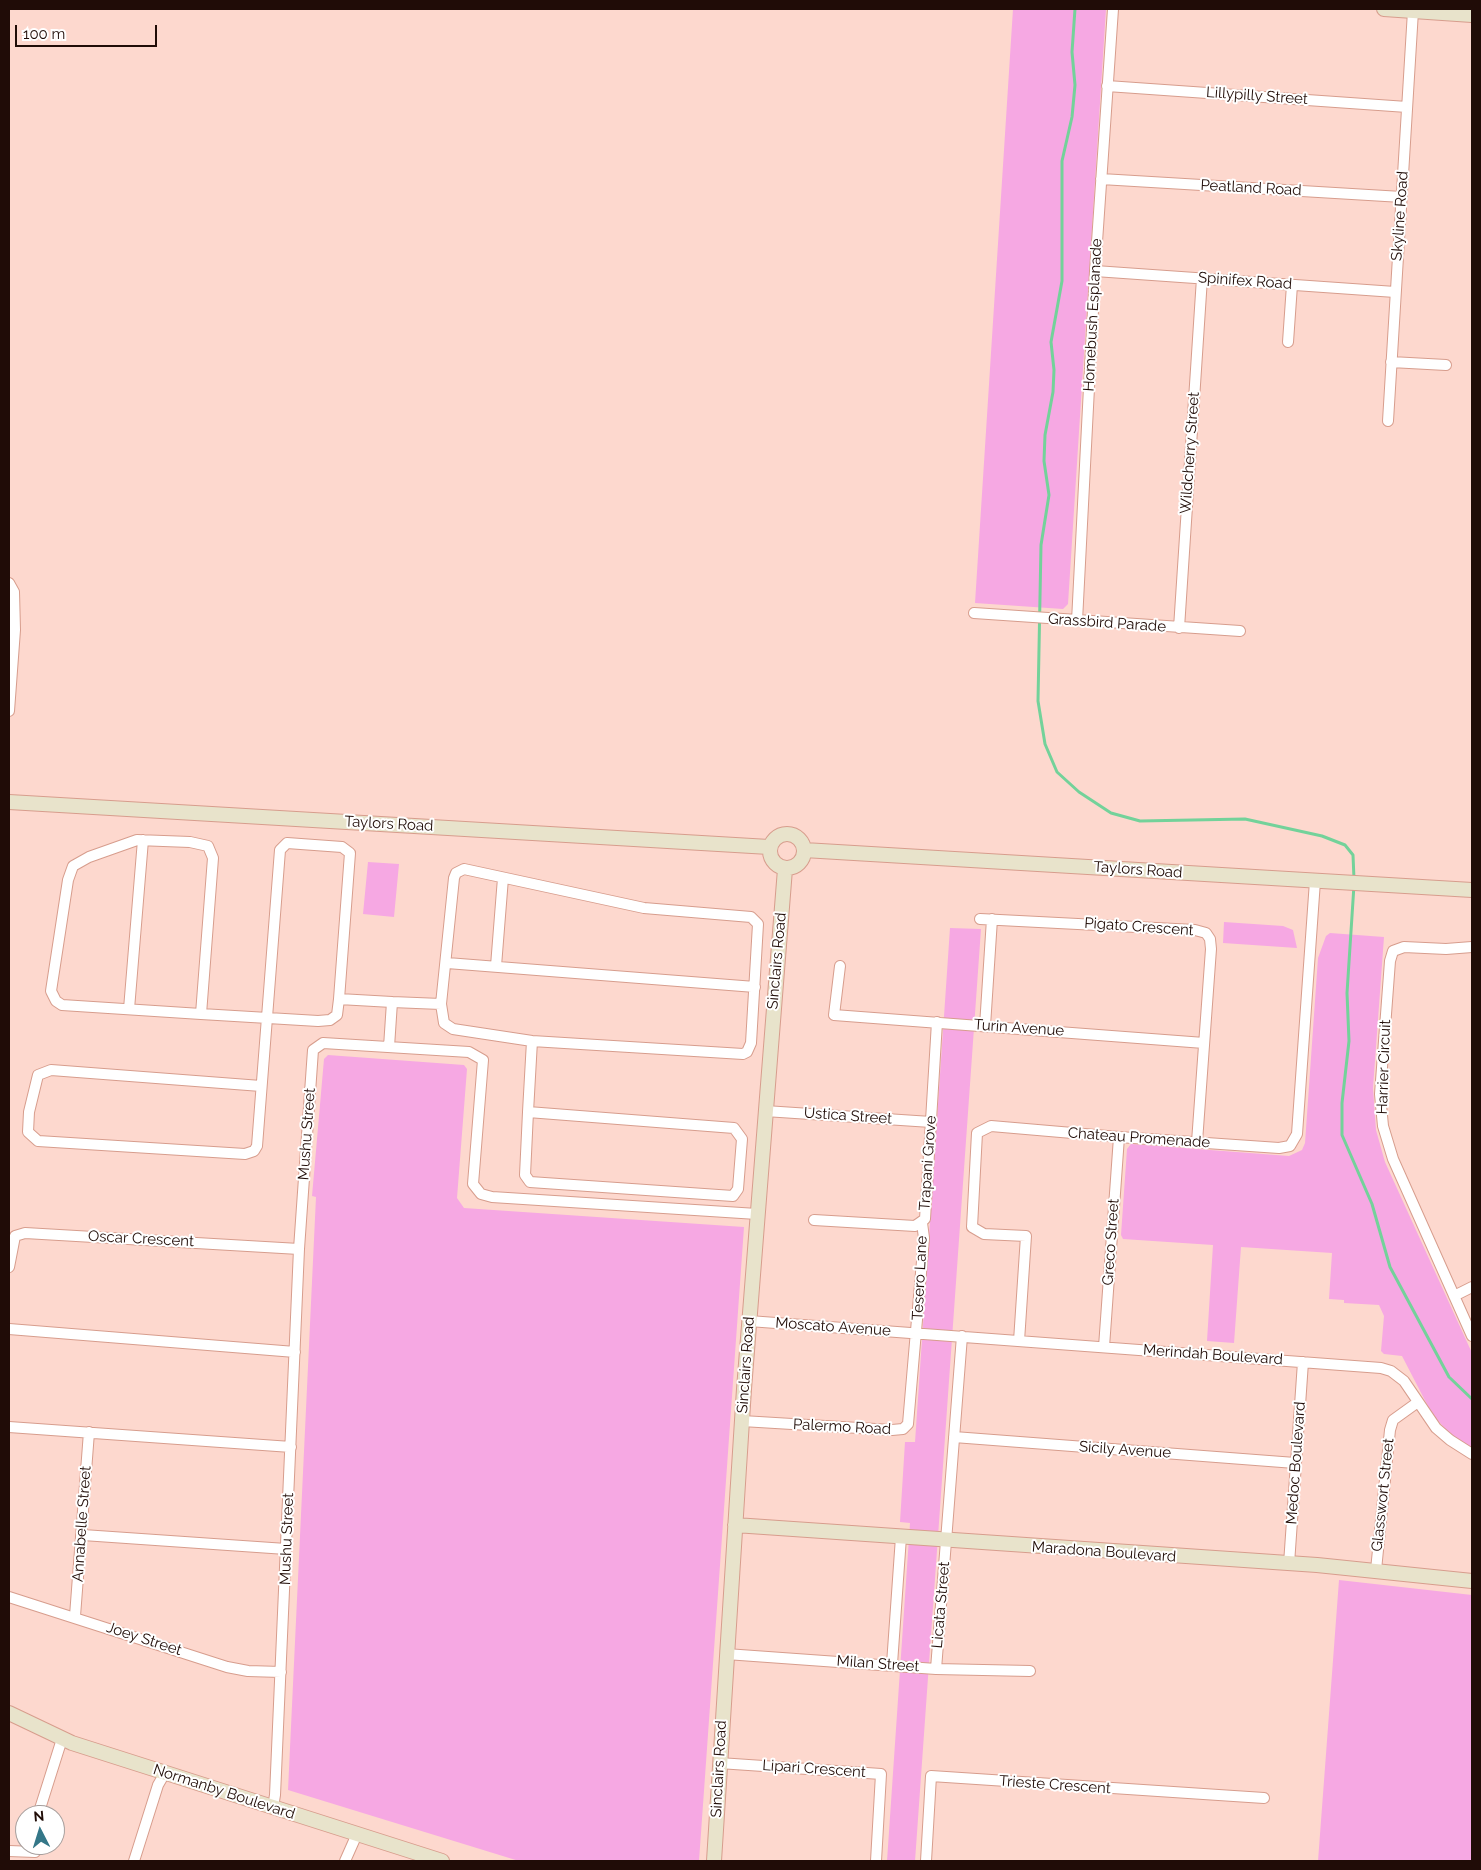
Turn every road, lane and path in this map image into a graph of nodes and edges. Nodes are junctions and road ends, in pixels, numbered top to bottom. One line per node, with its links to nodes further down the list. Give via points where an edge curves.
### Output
1 (1113, 9): 5 (street, Homebush Esplanade)
2 (1384, 9): 3 (street)
3 (1413, 11): 4 (street); 6 (street, Skyline Road)
4 (1472, 15)
5 (1107, 86): 6 (street, Lillypilly Street); 7 (street, Homebush Esplanade)
6 (1407, 107): 8 (street, Skyline Road)
7 (1101, 179): 8 (street, Peatland Road); 9 (street, Homebush Esplanade)
8 (1402, 197): 12 (street, Skyline Road)
9 (1096, 271): 10 (street, Spinifex Road); 19 (street, Homebush Esplanade)
10 (1202, 278): 11 (street, Spinifex Road); 20 (street, Wildcherry Street)
11 (1292, 285): 12 (street, Spinifex Road); 13 (street)
12 (1395, 292): 14 (street, Skyline Road)
13 (1288, 342)
14 (1391, 362): 15 (street); 16 (street, Skyline Road)
15 (1446, 365)
16 (1388, 421)
17 (9, 583): 22 (street, via 14,592 15,630)
18 (974, 613): 19 (street, Grassbird Parade)
19 (1077, 621): 20 (street, Grassbird Parade)
20 (1179, 628): 21 (street, Grassbird Parade)
21 (1240, 631)
22 (9, 711)
23 (9, 802): 25 (street, Taylors Road)
24 (143, 840): 41 (street); 41 (street, via 97,854 73,866 51,991 62,1005); 42 (street, via 208,846 213,858)
25 (769, 848): 26 (street, via 774,839 789,834 799,839); 27 (street, via 771,859)
26 (804, 850): 27 (street, via 800,862); 29 (street, Taylors Road)
27 (785, 869): 50 (street, Sinclairs Road)
28 (503, 878): 34 (street, via 470,869 456,873); 35 (street); 37 (street, via 659,910 751,917 759,929)
29 (1315, 881): 30 (street, Taylors Road); 54 (street, Chateau Promenade, via 1295,1141 1286,1148)
30 (1472, 890)
31 (980, 919): 32 (street, Pigato Crescent)
32 (992, 919): 45 (street); 47 (street, Pigato Crescent, via 1206,933 1211,949)
33 (1472, 947): 61 (street, Harrier Circuit, via 1404,947 1393,950 1380,1094 1386,1141)
34 (447, 963): 35 (street); 40 (street)
35 (496, 966): 37 (street)
36 (840, 966): 44 (street, Turin Avenue, via 834,1015)
37 (755, 987): 46 (street, via 751,1044 743,1054)
38 (339, 999): 39 (street); 43 (street, via 337,1015 330,1020); 43 (street, via 350,853 342,847 287,843 280,850)
39 (392, 1002): 40 (street); 48 (street)
40 (441, 1004): 46 (street, via 442,1017 448,1028)
41 (130, 1009): 42 (street)
42 (201, 1014): 43 (street)
43 (268, 1018): 49 (street)
44 (937, 1022): 45 (street, Turin Avenue); 52 (street, Trapani Grove)
45 (985, 1026): 47 (street, Turin Avenue)
46 (532, 1040): 51 (street)
47 (1204, 1042): 54 (street, Pigato Crescent)
48 (389, 1047): 55 (street, Mushu Street, via 470,1052 483,1060 473,1184 481,1194); 58 (street, Mushu Street, via 323,1043 314,1050)
49 (261, 1086): 49 (street, via 257,1146 245,1154 38,1141 28,1132 38,1075 51,1070)
50 (765, 1110): 52 (street, Ustica Street); 55 (street, Sinclairs Road)
51 (528, 1112): 51 (street, via 525,1175 530,1182 733,1196 738,1189 742,1138 734,1128)
52 (931, 1122): 57 (street, Trapani Grove, via 925,1218)
53 (1119, 1137): 54 (street, Chateau Promenade); 67 (street, Chateau Promenade, via 991,1126 977,1133 972,1227 984,1234 1026,1236); 68 (street, Greco Street)
54 (1197, 1142)
55 (757, 1214): 62 (street, Sinclairs Road)
56 (814, 1220): 57 (street, Trapani Grove, via 915,1226)
57 (922, 1223): 64 (street, Tesero Lane, via 924,1238)
58 (299, 1249): 59 (street, Oscar Crescent, via 25,1233 15,1236); 69 (street, Mushu Street)
59 (9, 1267)
60 (1472, 1287): 61 (street)
61 (1454, 1296): 66 (street, Harrier Circuit)
62 (749, 1322): 64 (street, Moscato Avenue); 72 (street, Sinclairs Road)
63 (9, 1329): 69 (street)
64 (916, 1333): 65 (street, Merindah Boulevard); 72 (street, Palermo Road, via 908,1424 903,1429)
65 (962, 1336): 67 (street, Merindah Boulevard); 75 (street, Licata Street)
66 (1472, 1336)
67 (1019, 1341): 68 (street, Merindah Boulevard)
68 (1104, 1347): 70 (street, Merindah Boulevard)
69 (295, 1352): 76 (street, Mushu Street)
70 (1303, 1362): 71 (street, Merindah Boulevard, via 1372,1366 1391,1371 1404,1381); 78 (street, Medoc Boulevard)
71 (1418, 1402): 77 (street, Merindah Boulevard, via 1436,1428); 85 (street, Glasswort Street, via 1393,1420 1390,1430)
72 (742, 1421): 79 (street, Sinclairs Road)
73 (9, 1427): 74 (street)
74 (89, 1432): 76 (street); 80 (street, Annabelle Street)
75 (954, 1437): 78 (street, Sicily Avenue); 82 (street, Licata Street)
76 (291, 1447): 83 (street, Mushu Street)
77 (1472, 1454)
78 (1295, 1463): 84 (street, Medoc Boulevard)
79 (735, 1525): 81 (street, Maradona Boulevard); 89 (street, Sinclairs Road)
80 (82, 1536): 83 (street); 88 (street, Annabelle Street)
81 (901, 1537): 82 (street, Maradona Boulevard); 90 (street)
82 (947, 1540): 84 (street, Maradona Boulevard); 91 (street, Licata Street)
83 (286, 1549): 93 (street, Mushu Street)
84 (1289, 1564): 85 (street, Maradona Boulevard)
85 (1376, 1570): 86 (street, Maradona Boulevard)
86 (1472, 1581)
87 (9, 1597): 88 (street, Joey Street)
88 (75, 1616): 93 (street, Joey Street, via 227,1667)
89 (726, 1654): 90 (street, Milan Street); 96 (street, Sinclairs Road)
90 (892, 1664): 91 (street, Milan Street)
91 (936, 1669): 92 (street, Milan Street)
92 (1030, 1671)
93 (281, 1672): 100 (street, Mushu Street)
94 (9, 1713): 95 (street, Normanby Boulevard)
95 (62, 1739): 97 (street, Normanby Boulevard); 99 (street)
96 (719, 1762): 105 (street, Sinclairs Road); 106 (street, Lipari Crescent, via 881,1774)
97 (165, 1773): 100 (street, Normanby Boulevard); 102 (street, via 158,1785)
98 (1264, 1798): 107 (street, Trieste Crescent, via 931,1776)
99 (41, 1805)
100 (273, 1807): 101 (street, Normanby Boulevard)
101 (357, 1834): 103 (street); 104 (street, Normanby Boulevard)
102 (134, 1861)
103 (345, 1861)
104 (442, 1861)
105 (714, 1861)
106 (876, 1861)
107 (926, 1861)

